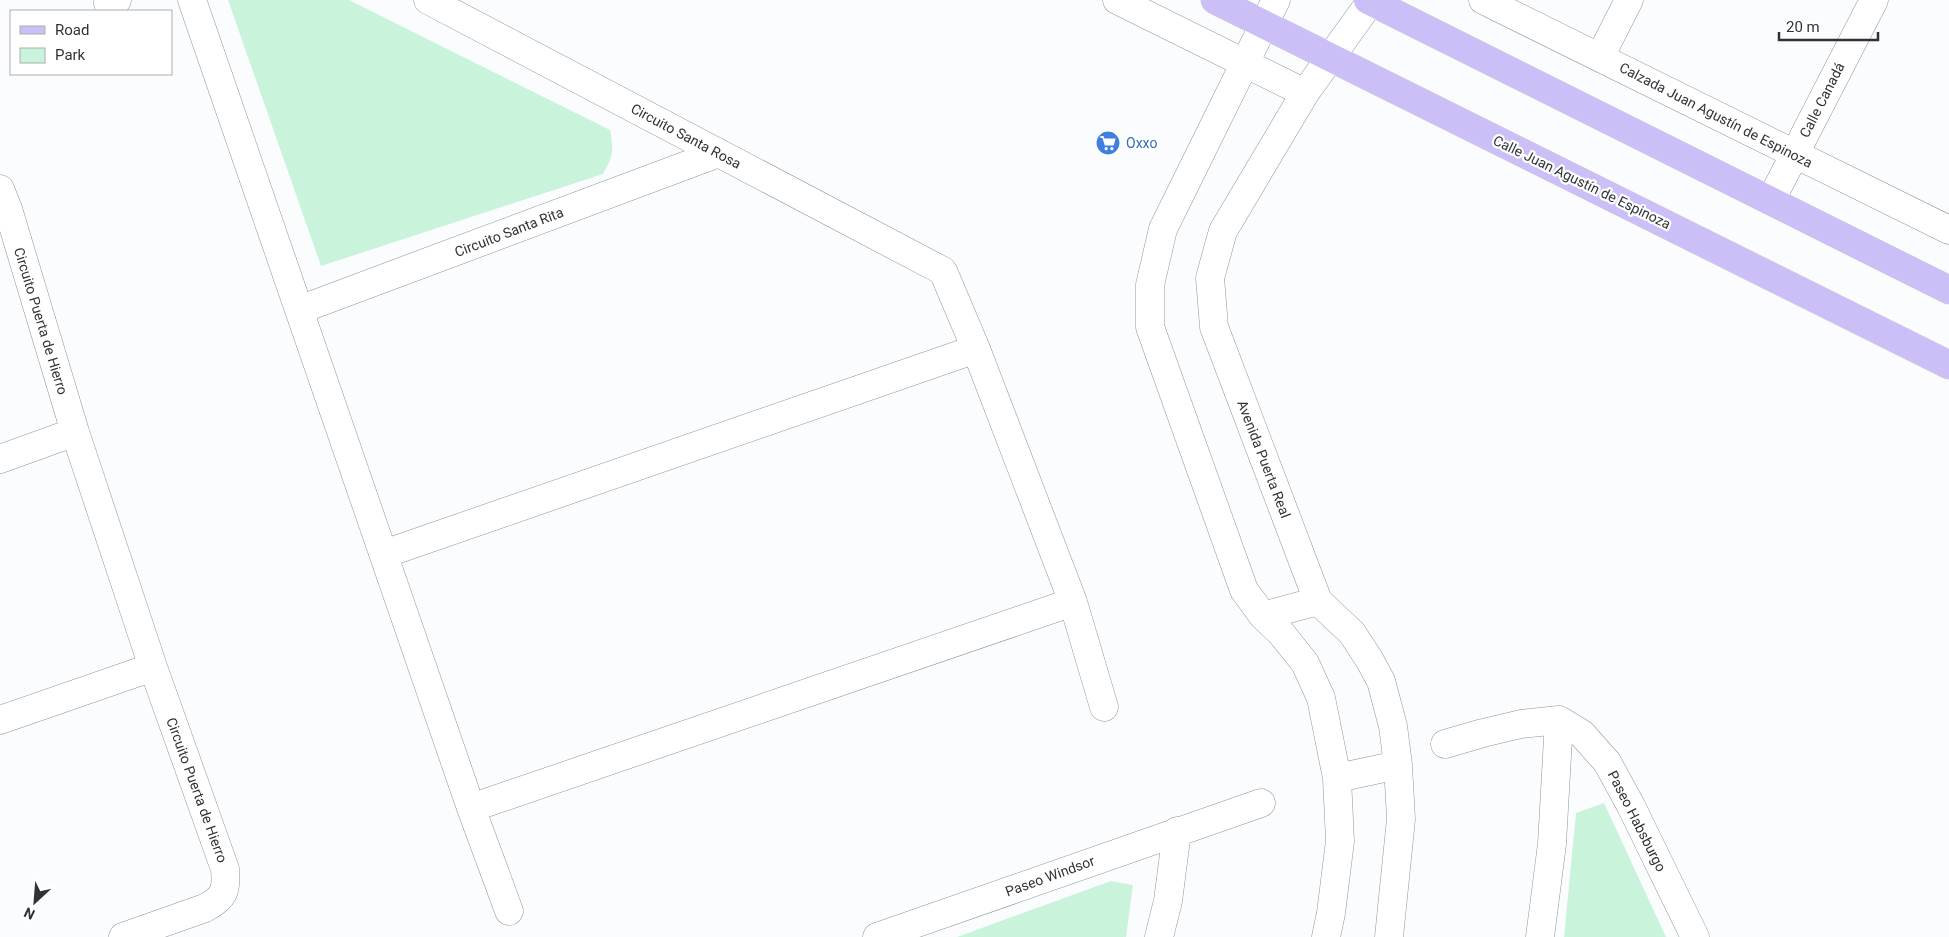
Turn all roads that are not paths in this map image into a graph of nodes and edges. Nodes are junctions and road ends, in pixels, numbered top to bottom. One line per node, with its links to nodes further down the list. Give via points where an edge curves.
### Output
1 (192, 0): 21 (street)
2 (428, 0): 15 (street, Circuito Santa Rosa)
3 (1117, 0): 13 (street)
4 (1215, 0): 10 (main road, Calle Juan Agustín de Espinoza)
5 (1276, 0): 10 (street)
6 (1370, 0): 11 (street, Avenida Puerta Real); 17 (main road)
7 (1483, 0): 12 (street, Calzada Juan Agustín de Espinoza)
8 (1629, 0): 12 (street)
9 (1874, 0): 16 (street, Calle Canadá)
10 (1264, 25): 11 (main road, Calle Juan Agustín de Espinoza); 13 (street)
11 (1331, 57): 14 (street, Avenida Puerta Real); 23 (main road, Calle Juan Agustín de Espinoza)
12 (1600, 57): 16 (street, Calzada Juan Agustín de Espinoza)
13 (1245, 63): 14 (street); 29 (street, via 1163,229 1150,285 1150,327 1244,590)
14 (1305, 94): 27 (street, Avenida Puerta Real, via 1223,231 1210,278 1214,326)
15 (719, 153): 21 (street, Circuito Santa Rita); 22 (street, Circuito Santa Rosa, via 943,271)
16 (1794, 154): 17 (street, Calle Canadá); 19 (street, Calzada Juan Agustín de Espinoza)
17 (1770, 200): 20 (main road)
18 (3, 203): 24 (street, Circuito Puerta de Hierro)
19 (1949, 230)
20 (1949, 290)
21 (299, 310): 26 (street)
22 (976, 349): 26 (street); 28 (street)
23 (1949, 365)
24 (74, 432): 25 (street); 30 (street, Circuito Puerta de Hierro)
25 (0, 459)
26 (384, 554): 38 (street)
27 (1318, 601): 29 (street); 35 (street, Avenida Puerta Real, via 1352,633 1381,681 1393,726)
28 (1073, 602): 31 (street); 38 (street)
29 (1263, 616): 36 (street, via 1305,663 1322,698)
30 (153, 667): 32 (street); 42 (street, Circuito Puerta de Hierro, via 225,869 226,881 224,894 210,905)
31 (1104, 707)
32 (0, 720)
33 (1559, 720): 34 (street, via 1483,732); 47 (street, via 1552,844); 48 (street, Paseo Habsburgo, via 1582,734 1607,762)
34 (1445, 744)
35 (1398, 765): 36 (street); 46 (street, Avenida Puerta Real, via 1401,819)
36 (1337, 778): 45 (street, via 1340,841)
37 (1261, 803): 39 (street, Paseo Windsor)
38 (471, 808): 40 (street)
39 (1177, 831): 41 (street, Paseo Windsor); 44 (street, via 1168,901)
40 (509, 910)
41 (928, 929): 43 (street, Paseo Windsor)
42 (123, 937)
43 (877, 937)
44 (1159, 937)
45 (1326, 937)
46 (1389, 937)
47 (1540, 937)
48 (1695, 937)

